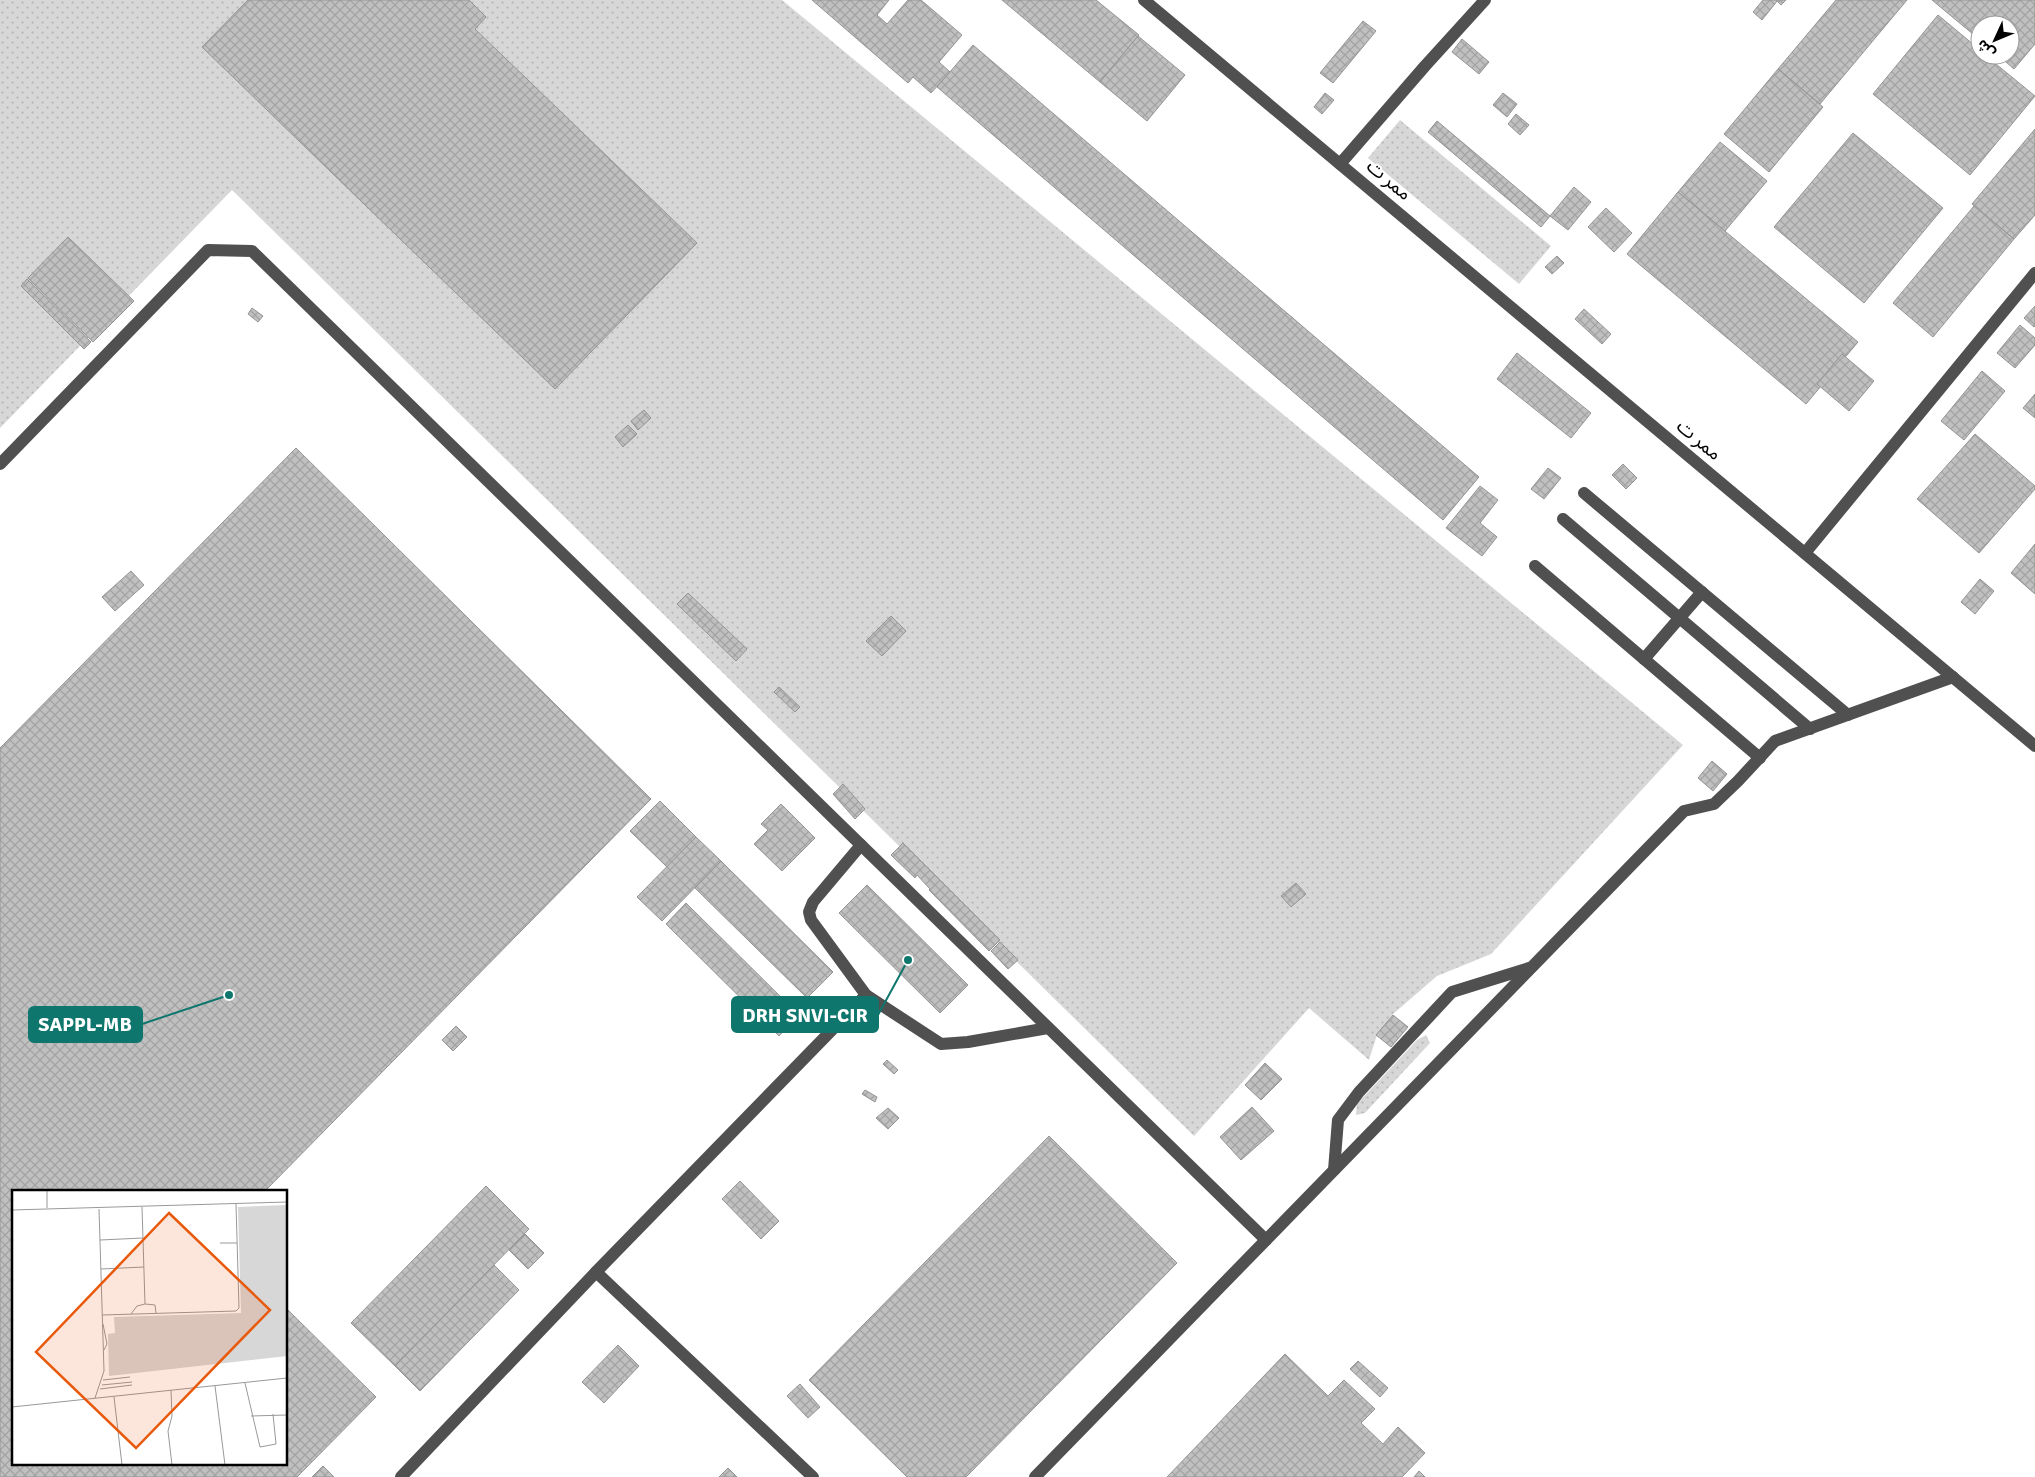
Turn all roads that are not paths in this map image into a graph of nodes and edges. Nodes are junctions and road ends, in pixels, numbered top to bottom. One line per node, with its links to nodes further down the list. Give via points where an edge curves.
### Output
1 (1144, 0): 3 (street, ممر ت)
2 (1485, 0): 3 (street)
3 (1340, 164): 8 (street, ممر ت)
4 (2035, 273): 8 (street)
5 (0, 464): 18 (street, via 208,250 252,251)
6 (1584, 493): 10 (street)
7 (1563, 519): 11 (street)
8 (1805, 553): 13 (street, ممر ت)
9 (1535, 566): 12 (street)
10 (1702, 592): 11 (street); 14 (street)
11 (1680, 618): 12 (street); 15 (street)
12 (1644, 659): 17 (street)
13 (1953, 677): 14 (street); 16 (street, ممر ت)
14 (1848, 715): 15 (street)
15 (1810, 729): 17 (street, via 1775,741)
16 (2035, 746)
17 (1760, 758): 19 (street, via 1714,804 1684,811)
18 (861, 845): 20 (street, via 813,902 809,912 810,920); 21 (street)
19 (1532, 968): 22 (street); 22 (street, via 1452,992 1359,1092 1338,1120)
20 (866, 995): 21 (street, via 941,1044); 24 (street)
21 (1048, 1028): 23 (street)
22 (1334, 1170): 23 (street)
23 (1266, 1240): 27 (street)
24 (596, 1272): 25 (street); 26 (street)
25 (401, 1477)
26 (813, 1477)
27 (1035, 1477)

